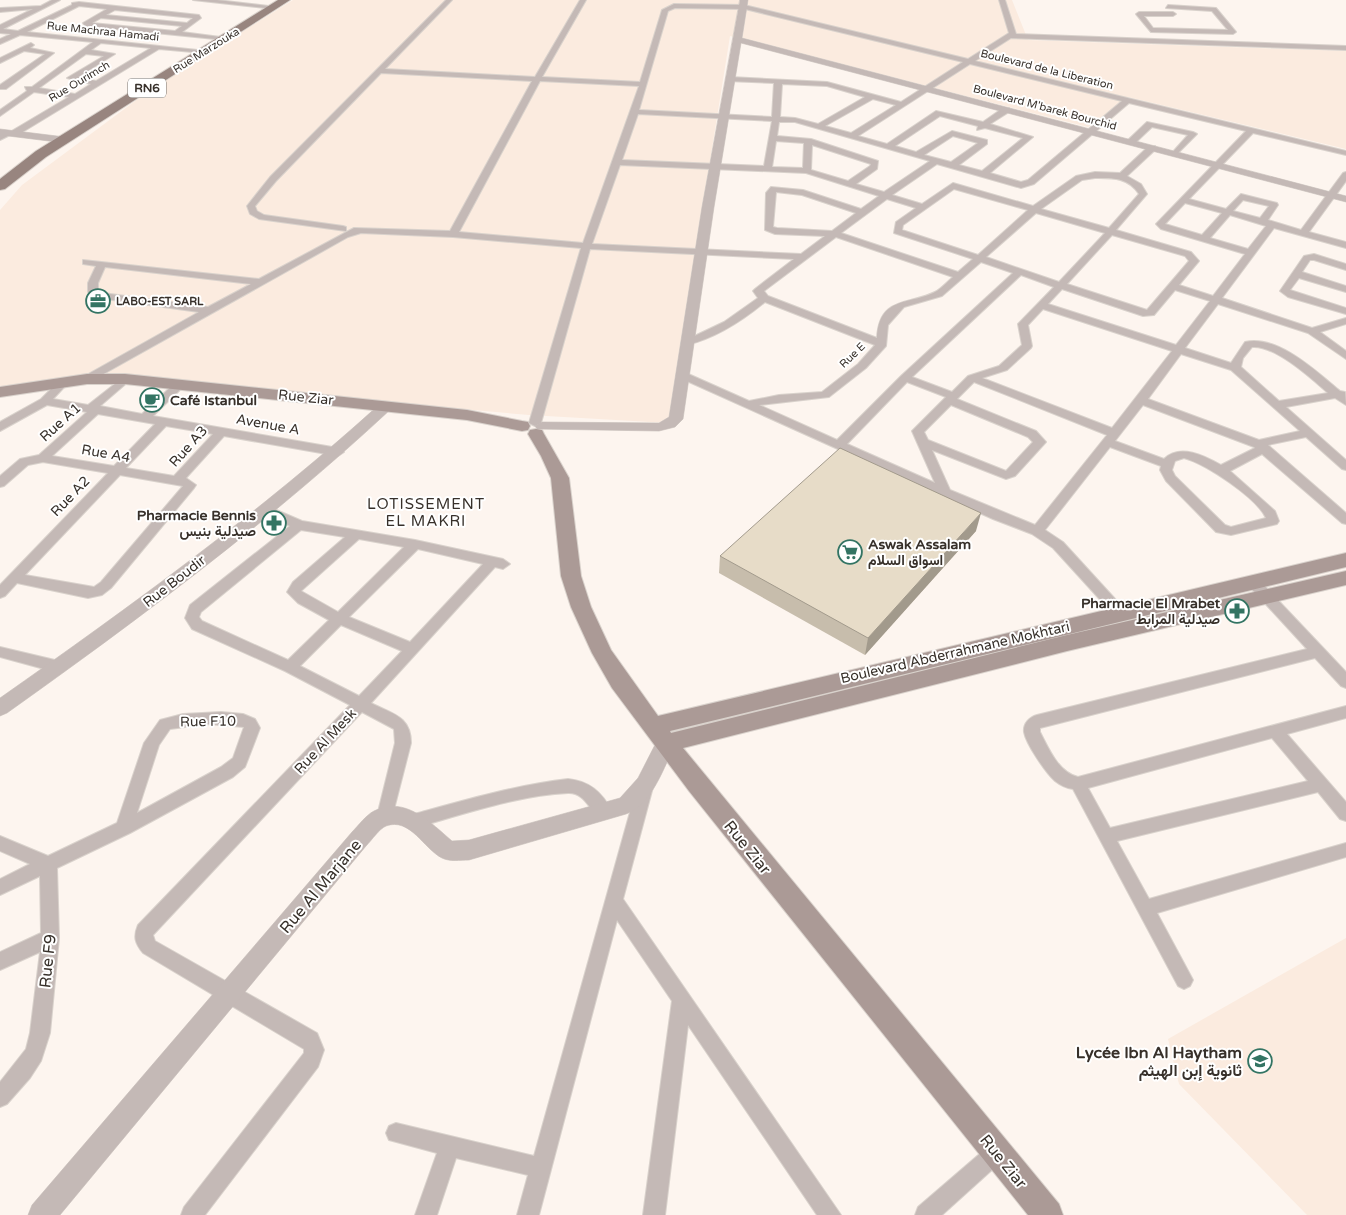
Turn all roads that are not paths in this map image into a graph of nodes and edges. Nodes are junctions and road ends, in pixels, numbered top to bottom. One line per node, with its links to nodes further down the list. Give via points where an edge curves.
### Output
1 (57, 0): 12 (street)
2 (112, 0): 13 (street)
3 (285, 0): 14 (main road, Rue Marzouka / RN6)
4 (450, 0): 42 (street)
5 (583, 0): 43 (street)
6 (1002, 0): 29 (street, via 1014,32)
7 (1163, 0): 15 (street)
8 (194, 1): 9 (street)
9 (237, 2): 14 (street)
10 (77, 3): 13 (street); 26 (street)
11 (744, 5): 31 (street); 41 (street, Boulevard de la Liberation); 47 (street, Boulevard de la Liberation, via 667,8)
12 (46, 6): 17 (street); 24 (street)
13 (100, 6): 16 (street)
14 (274, 7): 30 (main road, Rue Marzouka / RN6)
15 (1168, 7): 21 (street); 21 (street, via 1214,9 1234,31)
16 (116, 8): 18 (street); 19 (street)
17 (1, 12)
18 (162, 12): 20 (street); 23 (street, via 198,16)
19 (98, 16): 20 (street); 22 (street, via 85,23)
20 (146, 21): 23 (street); 25 (street)
21 (1179, 22): 21 (street, via 1151,30 1139,14); 34 (street)
22 (88, 25): 25 (street)
23 (190, 25): 27 (street)
24 (0, 29): 26 (street, Rue Machraa Hamadi)
25 (130, 29): 27 (street); 33 (street)
26 (20, 32): 28 (street, Rue Machraa Hamadi); 32 (street)
27 (176, 34): 30 (street)
28 (49, 36): 33 (street, Rue Machraa Hamadi); 37 (street)
29 (1008, 36): 34 (street); 41 (street)
30 (225, 38): 38 (main road, Rue Marzouka / RN6)
31 (738, 40): 44 (street); 49 (street, Boulevard M'barek Bourchid)
32 (0, 42)
33 (103, 42): 35 (street, Rue Machraa Hamadi); 39 (street)
34 (1194, 43): 36 (street)
35 (157, 47): 38 (street, Rue Machraa Hamadi); 46 (street, Rue Ourimch)
36 (1346, 48)
37 (23, 49): 40 (street); 48 (street, via 51,53)
38 (204, 51): 72 (main road, Rue Marzouka / RN6)
39 (85, 52): 46 (street, via 112,54 71,78); 50 (street)
40 (0, 61)
41 (968, 62): 49 (street); 53 (street, Boulevard de la Liberation)
42 (380, 71): 43 (street); 101 (street, via 273,179 251,206 253,212 262,217)
43 (536, 79): 47 (street); 104 (street)
44 (730, 79): 45 (street); 61 (street)
45 (778, 82): 52 (street, via 827,84); 62 (street)
46 (97, 83): 51 (street, Rue Ourimch)
47 (643, 84): 58 (street)
48 (1, 86): 50 (street)
49 (927, 89): 56 (street); 57 (street, Boulevard M'barek Bourchid)
50 (33, 90): 51 (street); 55 (street)
51 (76, 96): 68 (street, Rue Ourimch)
52 (872, 96): 56 (street); 64 (street)
53 (1128, 100): 60 (street, Boulevard de la Liberation); 67 (street)
54 (0, 103): 55 (street)
55 (14, 104): 59 (street)
56 (901, 104): 69 (street)
57 (1006, 110): 63 (street); 67 (street, Boulevard M'barek Bourchid)
58 (635, 112): 61 (street); 81 (street)
59 (0, 114)
60 (1186, 114): 65 (street); 66 (street, Boulevard de la Liberation)
61 (724, 117): 62 (street); 84 (street)
62 (776, 118): 64 (street); 71 (street)
63 (984, 124): 70 (street); 75 (street, via 937,113); 87 (street, via 1029,138)
64 (820, 126): 69 (street)
65 (1172, 129): 74 (street, via 1150,124); 77 (street, via 1193,135)
66 (1251, 130): 78 (street, Boulevard de la Liberation); 83 (street)
67 (1091, 132): 74 (street, Boulevard M'barek Bourchid); 87 (street, via 1028,184 1021,185)
68 (5, 134): 72 (street)
69 (852, 136): 75 (street)
70 (968, 136): 79 (street, via 950,133); 82 (street, via 984,143)
71 (774, 138): 73 (street); 85 (street)
72 (65, 140): 90 (main road, Rue Marzouka / RN6)
73 (808, 141): 86 (street); 91 (street, via 875,163)
74 (1131, 142): 76 (street, Boulevard M'barek Bourchid)
75 (888, 147): 79 (street)
76 (1152, 148): 77 (street, Boulevard M'barek Bourchid); 89 (street)
77 (1175, 154): 83 (street, Boulevard M'barek Bourchid)
78 (1346, 154)
79 (918, 155): 80 (street)
80 (937, 160): 82 (street); 92 (street)
81 (615, 162): 84 (street); 108 (street)
82 (954, 165): 87 (street)
83 (1218, 165): 93 (street, Boulevard M'barek Bourchid); 95 (street)
84 (716, 166): 85 (street); 109 (street)
85 (768, 168): 86 (street)
86 (807, 171): 91 (street)
87 (984, 174)
88 (1346, 175): 93 (street)
89 (1122, 176): 97 (street, Rue E, via 1095,174 1079,178); 102 (street, via 1138,186 1143,194)
90 (3, 180)
91 (850, 184): 92 (street)
92 (886, 195): 96 (street); 99 (street)
93 (1332, 195): 94 (street, Boulevard M'barek Bourchid); 103 (street)
94 (1346, 199)
95 (1184, 200): 98 (street); 106 (street, via 1160,225)
96 (923, 207): 97 (street, via 954,186); 112 (street, via 899,224 897,231)
97 (1035, 209): 102 (street); 112 (street, Rue E)
98 (1228, 212): 100 (street); 100 (street, via 1242,197 1274,205); 106 (street)
99 (863, 213): 105 (street); 105 (street, via 803,193 785,189 771,191 769,229)
100 (1267, 223): 103 (street); 110 (street)
101 (344, 232): 104 (street); 119 (street)
102 (1111, 232): 120 (street, via 1193,258 1194,261); 121 (street)
103 (1303, 233): 107 (street)
104 (452, 234): 108 (street)
105 (836, 234): 111 (street); 118 (street)
106 (1204, 239): 110 (street)
107 (1346, 244)
108 (586, 246): 109 (street); 154 (street)
109 (702, 252): 111 (street); 130 (street)
110 (1251, 253): 124 (street)
111 (803, 257): 123 (street, via 760,289 759,294)
112 (978, 260): 116 (street); 118 (street, Rue E)
113 (86, 262): 114 (street)
114 (102, 264): 119 (street); 126 (street, via 93,292 101,296)
115 (1346, 267): 117 (street, via 1311,257)
116 (1019, 272): 121 (street); 136 (street)
117 (1297, 274): 122 (street); 127 (street, via 1287,293)
118 (960, 276): 131 (street, Rue E, via 939,294 900,305 883,324)
119 (261, 282): 126 (street)
120 (1173, 286): 121 (street, via 1150,313); 124 (street)
121 (1060, 287): 125 (street)
122 (1346, 289)
123 (764, 298): 130 (street, via 716,332); 131 (street)
124 (1216, 299): 129 (street); 132 (street)
125 (1042, 305): 132 (street); 137 (street, via 1023,324 1028,342 1026,348 1003,368)
126 (212, 311): 138 (street)
127 (1346, 311)
128 (1346, 321): 129 (street)
129 (1312, 331): 133 (street)
130 (688, 342): 135 (street)
131 (882, 344): 147 (street, Rue E, via 862,366 825,395)
132 (1176, 350): 134 (street); 145 (street)
133 (1346, 356)
134 (1235, 368): 143 (street, via 1248,344 1259,343 1283,354); 149 (street)
135 (682, 375): 147 (street); 154 (street, via 678,414 667,425)
136 (905, 378): 144 (street); 159 (street)
137 (972, 378): 144 (street); 157 (street)
138 (87, 379): 139 (main road, Rue Ziar); 140 (main road, Rue Ziar)
139 (125, 379): 141 (main road, Rue Ziar); 150 (street, Rue A1)
140 (64, 382): 142 (main road, Rue Ziar); 146 (street)
141 (180, 384): 148 (main road, Rue Ziar); 151 (street)
142 (0, 392)
143 (1343, 396): 149 (street)
144 (951, 398): 158 (street, via 918,431); 158 (street, via 1032,434 1040,442 1006,475)
145 (1141, 400): 157 (street); 160 (street)
146 (45, 401): 150 (street, Avenue A); 153 (street)
147 (749, 404): 159 (street)
148 (386, 406): 154 (main road, Rue Ziar, via 484,417); 161 (street, Rue Boudir)
149 (1277, 406): 156 (street)
150 (94, 409): 151 (street, Avenue A); 162 (street, Rue A1)
151 (145, 418): 152 (street, Avenue A)
152 (163, 422): 155 (street, Avenue A); 166 (street, Rue A2)
153 (0, 426)
154 (534, 427): 194 (main road, Rue Ziar, via 560,478 570,570 581,607 602,653)
155 (222, 431): 161 (street, Avenue A); 167 (street, Rue A3)
156 (1308, 433): 160 (street); 164 (street)
157 (1111, 437): 163 (street); 173 (street)
158 (922, 442): 169 (street)
159 (839, 445): 169 (street)
160 (1261, 446): 165 (street); 171 (street)
161 (338, 452): 170 (street, Rue Boudir)
162 (43, 458): 166 (street, Rue A4); 168 (street, Rue A4, via 24,462)
163 (1167, 464): 165 (street, via 1170,459 1184,454); 165 (street, via 1170,478 1221,529 1231,531 1272,521 1271,514)
164 (1346, 466)
165 (1224, 469)
166 (117, 470): 167 (street, Rue A4); 177 (street, Rue A2)
167 (181, 481): 177 (street, via 190,485 186,492 97,592 88,593)
168 (0, 483)
169 (944, 491): 173 (street)
170 (266, 509): 172 (street); 188 (street, Rue Boudir)
171 (1346, 520)
172 (299, 525): 174 (street); 187 (street, via 195,609 191,616 197,625)
173 (1037, 531): 181 (street, via 1058,545)
174 (356, 535): 175 (street); 182 (street, via 294,590 303,599)
175 (415, 544): 182 (street); 183 (street, Rue Al Mesk, via 498,563)
176 (1346, 560): 179 (main road, Boulevard Abderrahmane Mokhtari)
177 (15, 578): 180 (street, Rue A2)
178 (1346, 578): 179 (main road, Boulevard Abderrahmane Mokhtari)
179 (1259, 589): 181 (main road, Boulevard Abderrahmane Mokhtari); 185 (street); 186 (main road, Boulevard Abderrahmane Mokhtari)
180 (0, 593)
181 (1120, 612): 186 (main road, Boulevard Abderrahmane Mokhtari)
182 (339, 618): 183 (street); 187 (street)
183 (412, 649): 190 (street, Rue Al Mesk)
184 (0, 652): 188 (street)
185 (1318, 652): 189 (street); 195 (street, via 1037,721 1032,726 1032,733 1057,774 1070,783)
186 (961, 660): 194 (main road, Boulevard Abderrahmane Mokhtari)
187 (290, 666): 190 (street)
188 (59, 667): 191 (street, Rue Boudir)
189 (1346, 682)
190 (360, 703): 200 (street, via 397,722 403,732 400,760); 213 (street, Rue Al Mesk, via 144,931 143,940 149,947)
191 (0, 708)
192 (1346, 712): 193 (street)
193 (1275, 731): 195 (street); 196 (street)
194 (659, 734): 197 (street, via 656,759); 218 (main road, Rue Ziar)
195 (1078, 784): 203 (street)
196 (1320, 785): 199 (street); 203 (street)
197 (645, 786): 198 (street, via 626,805); 208 (street)
198 (604, 812): 201 (street, via 585,789 575,786); 201 (street, via 460,852 444,849)
199 (1346, 814)
200 (385, 816): 201 (street); 213 (street, Rue Al Marjane, via 359,839)
201 (414, 821)
202 (124, 828): 202 (street, Rue F10, via 236,765 252,728 250,723 212,720 165,724 152,742); 206 (street, Rue F10)
203 (1106, 836): 209 (street)
204 (0, 843): 206 (street)
205 (1346, 850): 209 (street)
206 (48, 864): 207 (street, Rue F10); 210 (street, Rue F9)
207 (0, 887)
208 (615, 902): 214 (street); 219 (street)
209 (1145, 908): 212 (street)
210 (50, 938): 211 (street); 215 (street, Rue F9, via 40,1033 34,1054)
211 (0, 961)
212 (1184, 980)
213 (229, 994): 220 (street, Rue Al Marjane); 221 (street, via 310,1040 315,1052)
214 (682, 999): 224 (street); 225 (street)
215 (0, 1097)
216 (396, 1133): 217 (street)
217 (449, 1147): 219 (street); 222 (street)
218 (997, 1152): 226 (street); 227 (main road, Rue Ziar)
219 (541, 1168): 223 (street)
220 (42, 1215)
221 (192, 1215)
222 (426, 1215)
223 (528, 1215)
224 (654, 1215)
225 (830, 1215)
226 (926, 1215)
227 (1048, 1215)

